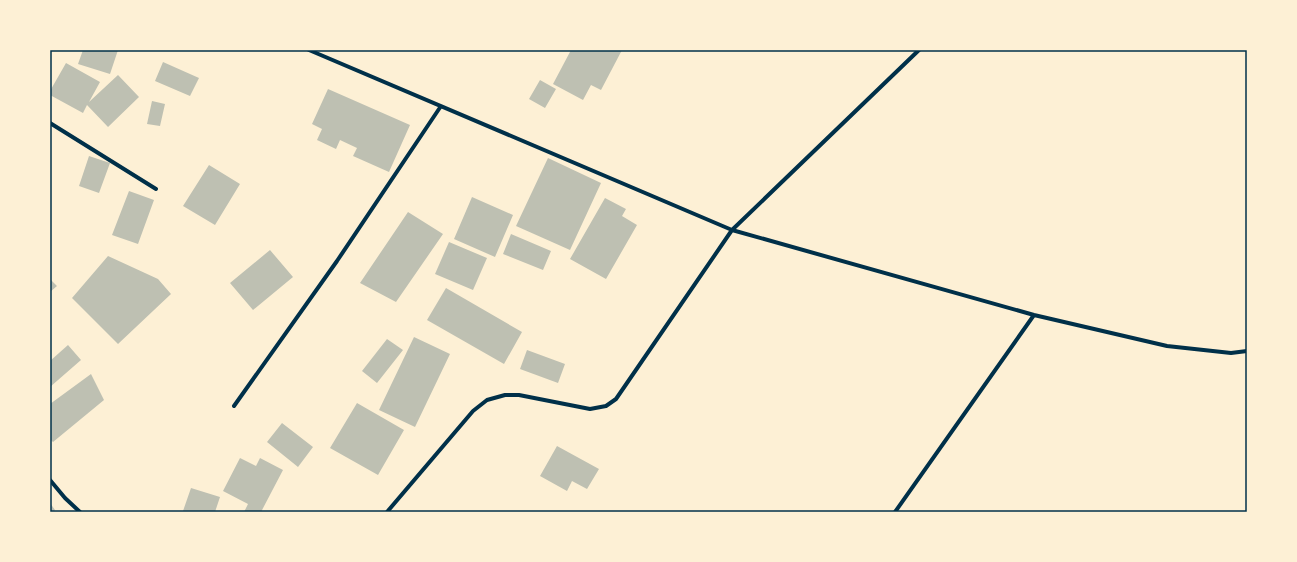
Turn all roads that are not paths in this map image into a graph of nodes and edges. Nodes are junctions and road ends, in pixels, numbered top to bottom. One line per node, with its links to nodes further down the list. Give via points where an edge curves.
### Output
1 (309, 50): 3 (street)
2 (920, 50): 6 (street)
3 (441, 106): 6 (street); 9 (street, via 337,261)
4 (50, 123): 5 (street)
5 (156, 189)
6 (732, 230): 7 (street); 12 (street, via 616,399 606,406 590,409 519,395 505,395 487,400 473,411)
7 (1034, 315): 8 (street, via 1167,346 1231,353); 13 (street)
8 (1247, 351)
9 (234, 406)
10 (50, 480): 11 (street)
11 (80, 512)
12 (387, 512)
13 (895, 512)

